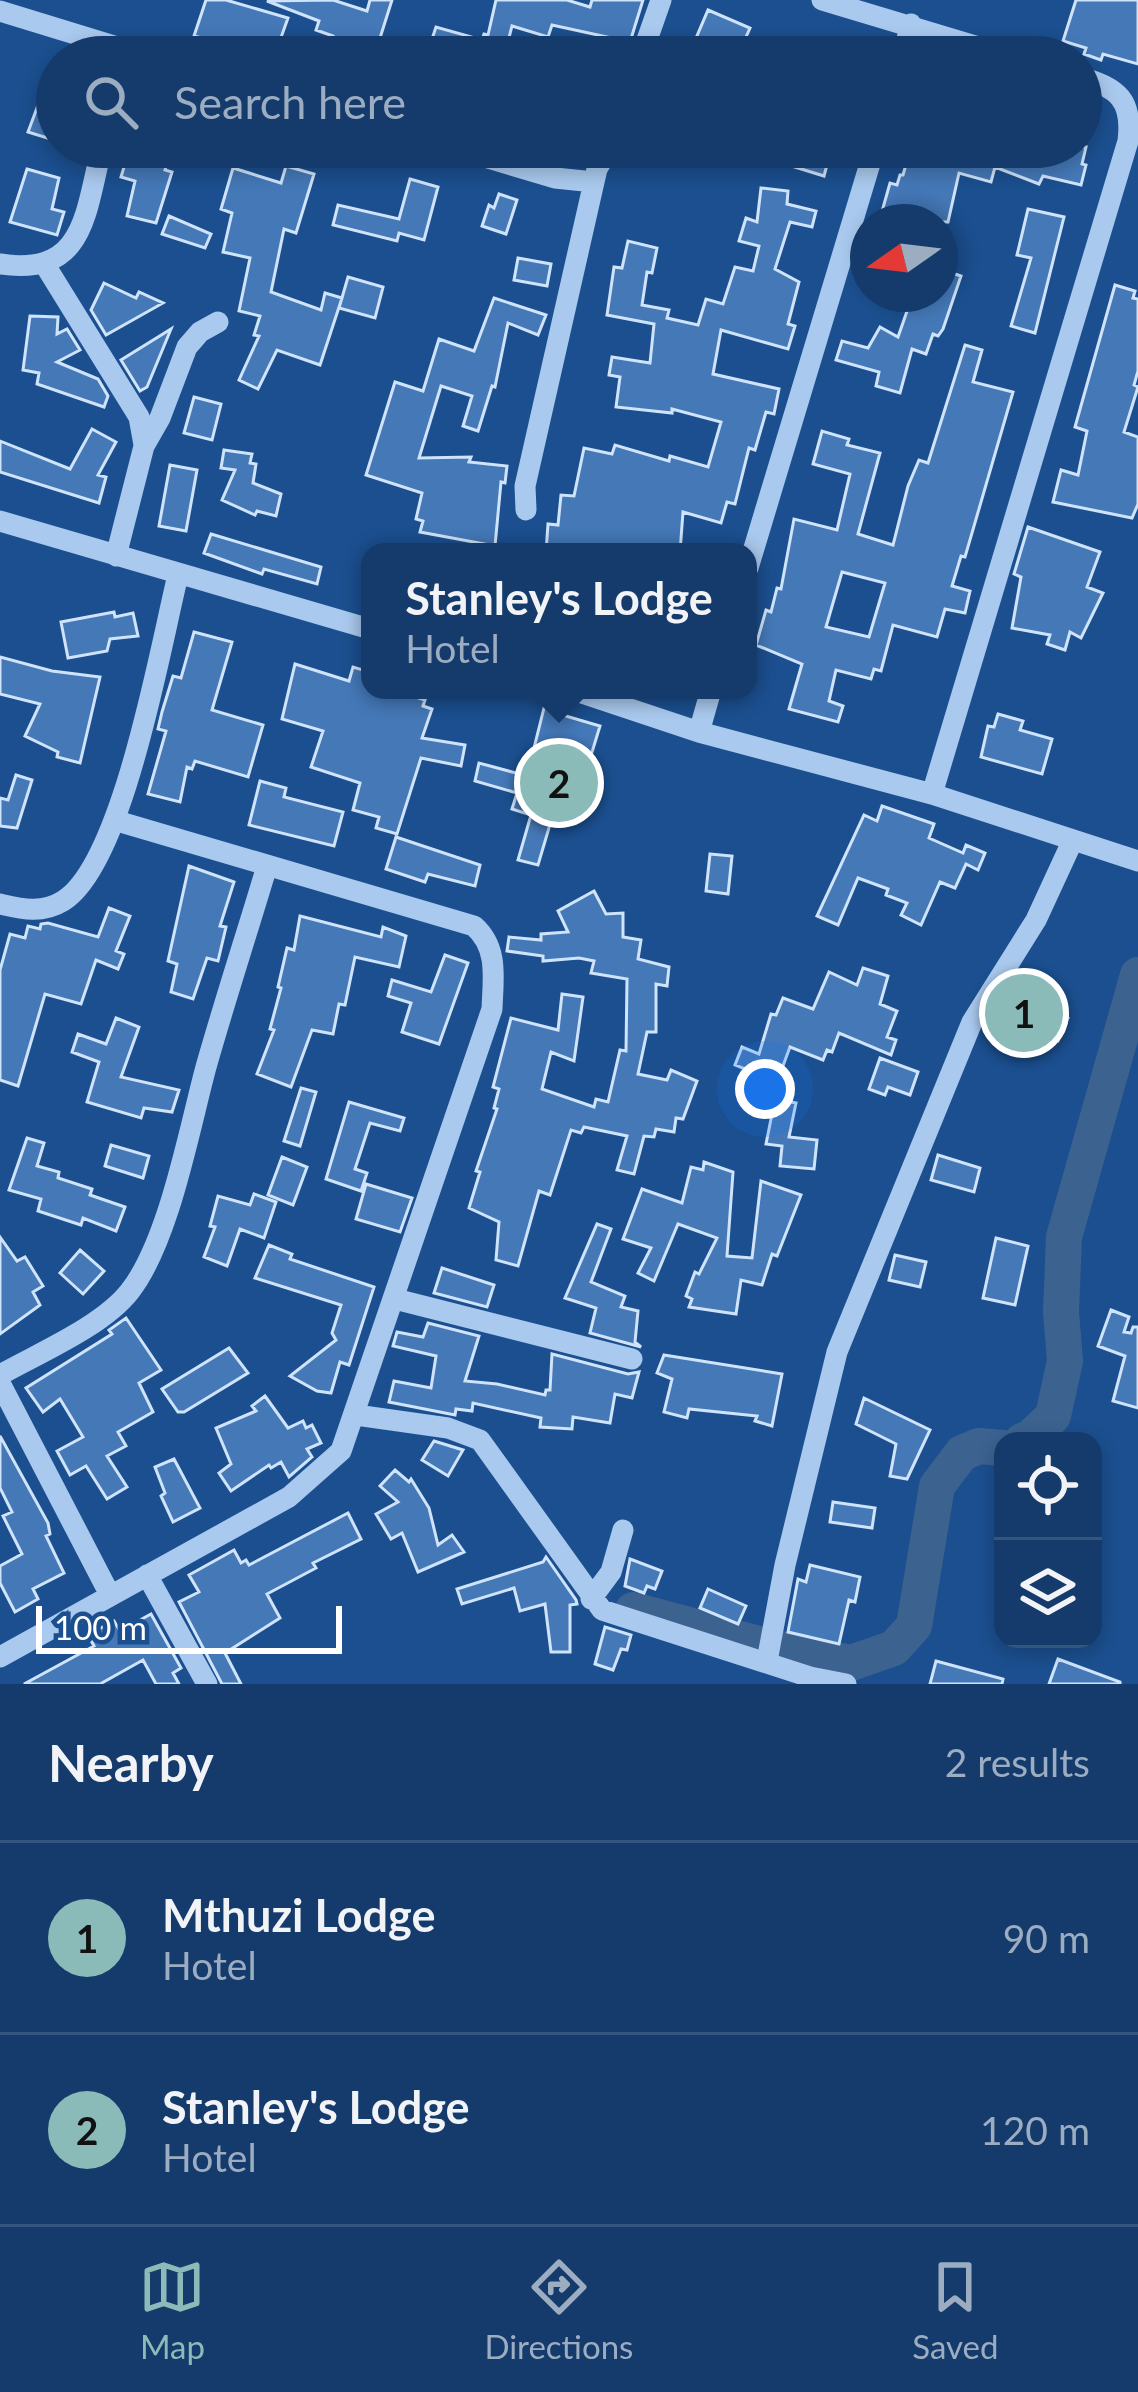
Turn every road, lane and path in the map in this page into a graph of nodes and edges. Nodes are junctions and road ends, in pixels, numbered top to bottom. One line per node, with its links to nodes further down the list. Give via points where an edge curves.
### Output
1 (661, 0): 6 (street)
2 (822, 0): 4 (street)
3 (0, 11): 5 (street)
4 (911, 25): 7 (street); 8 (street)
5 (77, 36)
6 (648, 36)
7 (908, 36)
8 (946, 36)
9 (1102, 83): 10 (street)
10 (1134, 114): 29 (street)
11 (96, 168): 17 (street, via 79,232)
12 (521, 168): 15 (street)
13 (600, 168): 15 (street)
14 (868, 168): 22 (street)
15 (594, 182): 20 (street)
16 (0, 264): 17 (street)
17 (45, 265): 19 (street, via 139,417)
18 (218, 322): 19 (street, via 187,347)
19 (144, 446): 23 (street)
20 (526, 510)
21 (0, 521): 23 (street)
22 (755, 543)
23 (116, 556): 24 (street)
24 (178, 574): 25 (street); 30 (street)
25 (361, 626)
26 (600, 699): 28 (street)
27 (708, 699): 28 (street)
28 (699, 732): 29 (street)
29 (932, 794): 31 (street)
30 (117, 821): 33 (street); 34 (street, via 94,869 65,900 36,910)
31 (1072, 842): 32 (street); 44 (street, via 1036,920 972,1022 837,1352)
32 (1138, 861)
33 (267, 866): 35 (street, via 474,926 491,950 491,1009); 37 (street, via 177,1182 144,1267 103,1316)
34 (0, 904)
35 (395, 1299): 36 (street); 38 (street)
36 (632, 1359)
37 (0, 1379): 41 (street)
38 (356, 1415): 40 (street, via 341,1451 289,1497); 42 (street, via 480,1440)
39 (623, 1530): 42 (street, via 611,1572)
40 (147, 1575): 41 (street); 46 (street)
41 (110, 1595): 43 (street)
42 (591, 1599): 44 (street, via 602,1610)
43 (0, 1657)
44 (767, 1661): 45 (street)
45 (809, 1681): 47 (street)
46 (207, 1684)
47 (846, 1684)

